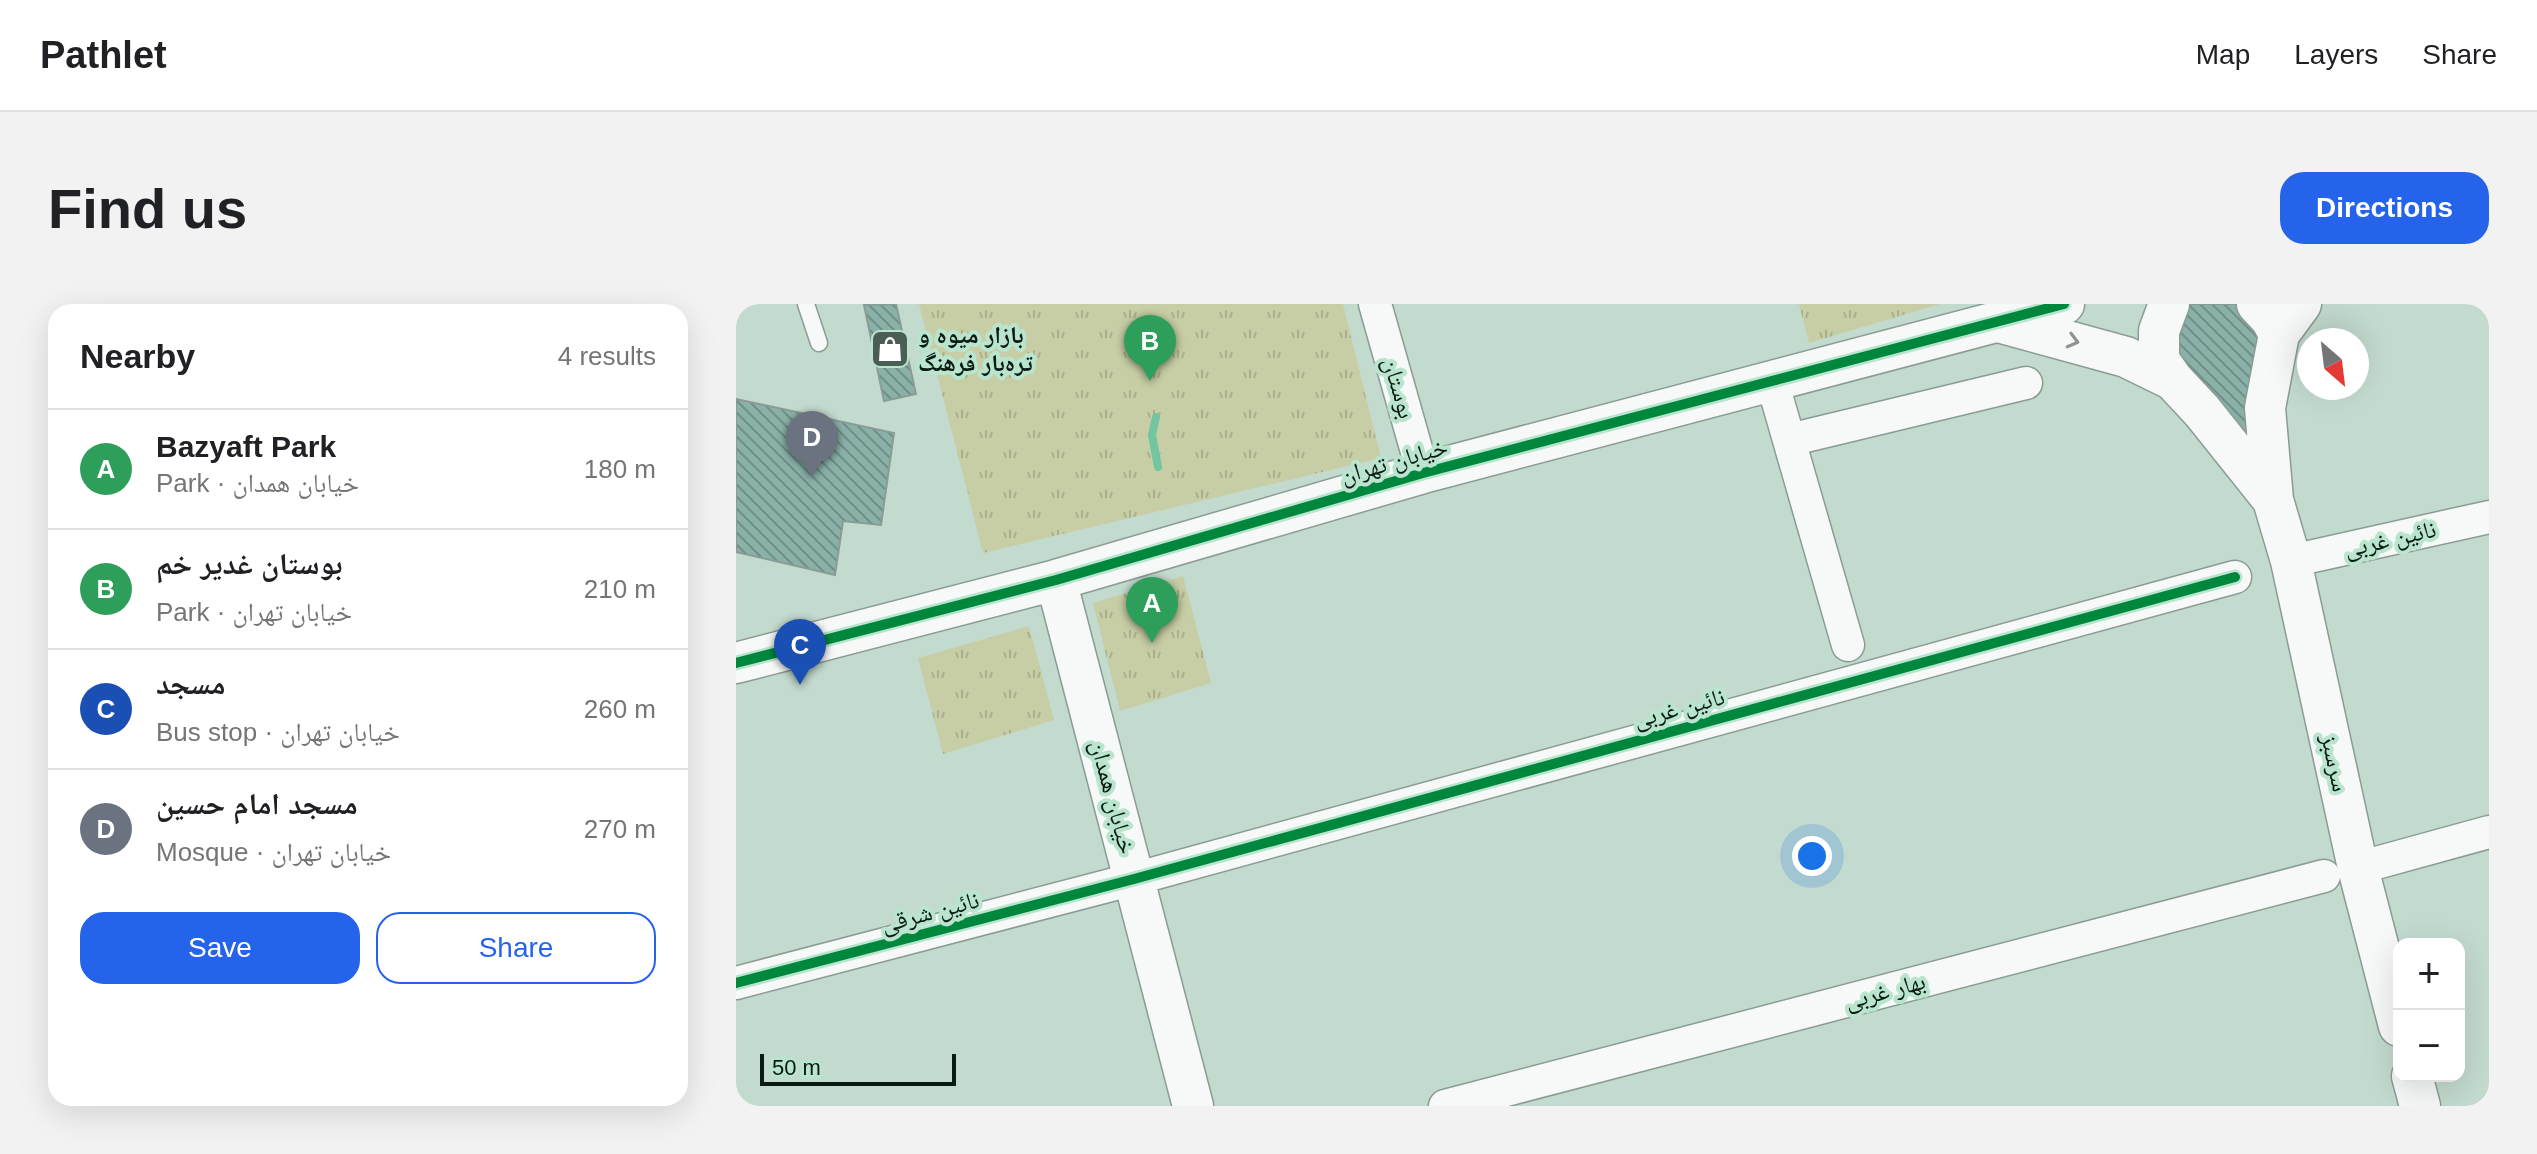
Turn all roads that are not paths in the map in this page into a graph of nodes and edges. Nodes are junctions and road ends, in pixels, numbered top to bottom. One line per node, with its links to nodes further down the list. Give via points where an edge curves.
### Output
1 (806, 304): 7 (lane)
2 (1375, 304): 12 (street, بوستان)
3 (2064, 304): 6 (street, خیابان تهران)
4 (2169, 304): 8 (street, via 2157,346 2159,360)
5 (2279, 314): 13 (street, via 2265,408)
6 (1998, 322): 8 (street, one-way to 8, via 2126,357); 9 (street, خیابان تهران)
7 (819, 343)
8 (2173, 380): 13 (street)
9 (1772, 381): 11 (street); 12 (street, خیابان تهران)
10 (2026, 383): 11 (street)
11 (1789, 440): 18 (street)
12 (1423, 473): 17 (street, خیابان تهران)
13 (2273, 500): 15 (street, سرسبز)
14 (2489, 517): 15 (street, نائین غربی)
15 (2291, 561): 21 (street, سرسبز)
16 (2235, 577): 22 (street, نائین غربی)
17 (1056, 580): 19 (street, خیابان تهران); 22 (street, خیابان همدان)
18 (1848, 645)
19 (736, 663)
20 (2489, 832): 21 (street, بهار غربی)
21 (2341, 872): 24 (street, سرسبز); 27 (street, بهار غربی)
22 (1134, 879): 23 (street, نائین شرقی); 26 (street, خیابان همدان)
23 (736, 983)
24 (2393, 1010)
25 (2414, 1082): 28 (street)
26 (1193, 1106)
27 (1445, 1106)
28 (2420, 1106)

